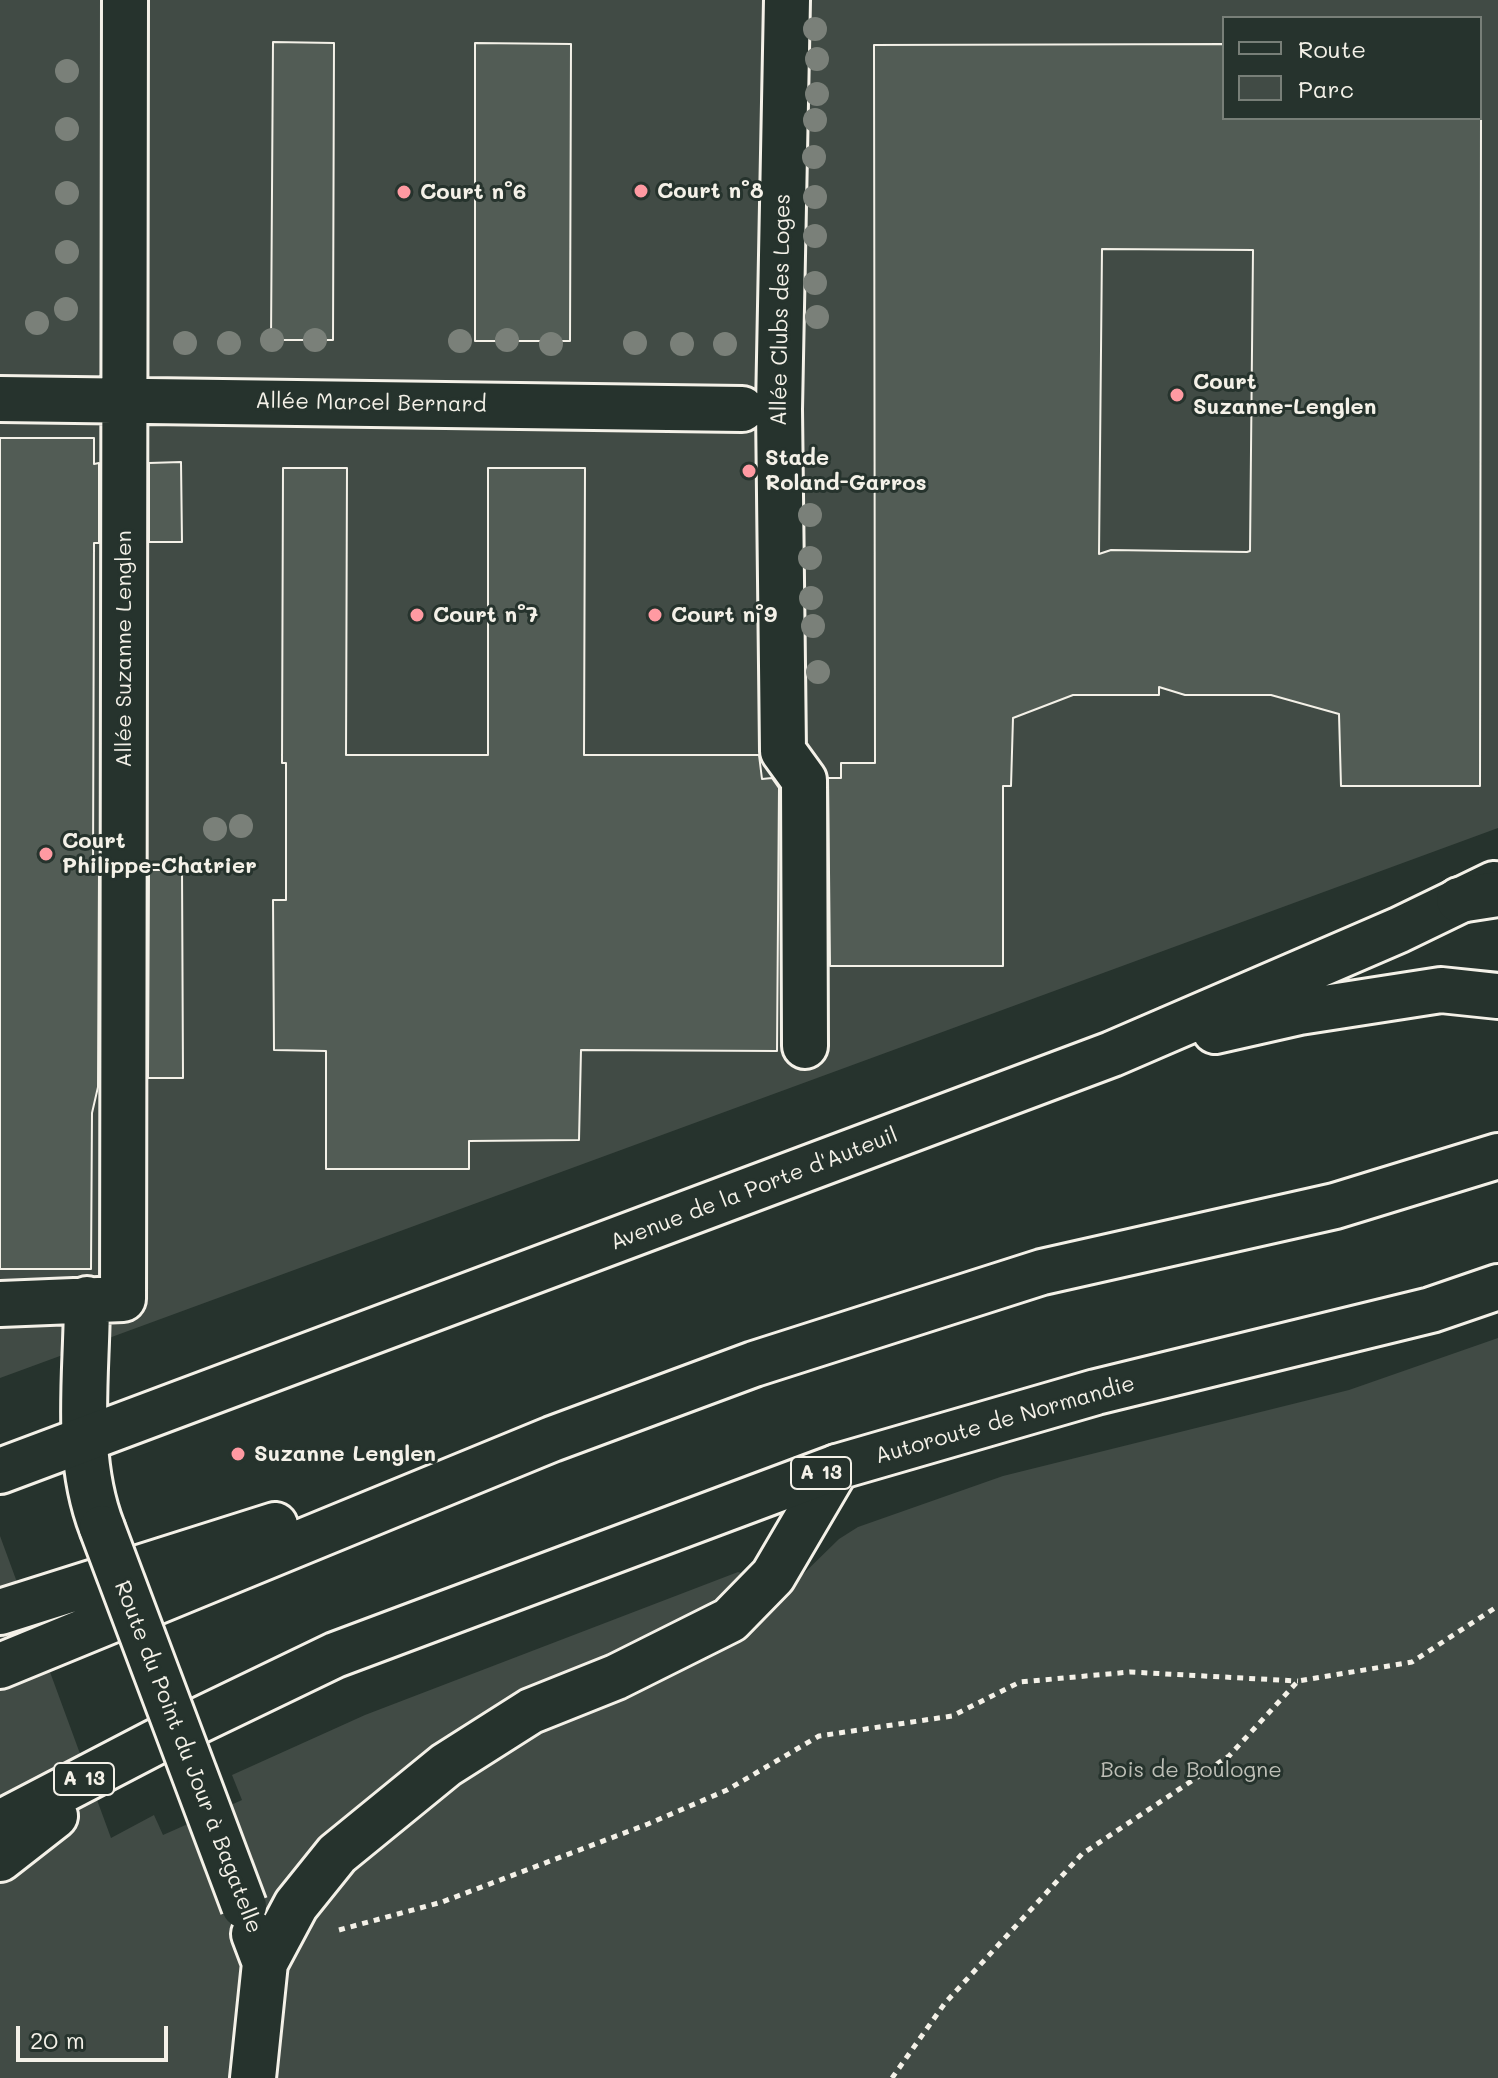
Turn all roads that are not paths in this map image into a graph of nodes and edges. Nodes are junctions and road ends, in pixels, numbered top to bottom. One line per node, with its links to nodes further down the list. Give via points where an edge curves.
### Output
1 (125, 0): 4 (main road, Allée Suzanne Lenglen)
2 (787, 0): 9 (main road, Allée Clubs des Loges, via 779,409 783,751 804,780)
3 (0, 399): 4 (main road, Allée Marcel Bernard)
4 (125, 400): 5 (main road, Allée Marcel Bernard); 13 (main road, Allée Suzanne Lenglen)
5 (742, 409)
6 (1498, 882): 7 (main road, Avenue de la Porte d'Auteuil)
7 (1478, 897): 10 (main road, Avenue de la Porte d'Auteuil)
8 (1498, 996): 10 (main road, via 1441,990 1299,1012)
9 (805, 1046)
10 (1112, 1054): 16 (main road, Avenue de la Porte d'Auteuil)
11 (1498, 1156): 15 (main road, via 1335,1206 1042,1272 754,1364)
12 (1498, 1287): 17 (main road, Autoroute de Normandie / A 13, via 1431,1310 1096,1392)
13 (105, 1299): 14 (main road); 16 (main road, Allée Suzanne Lenglen)
14 (0, 1304)
15 (552, 1439): 19 (main road); 20 (main road)
16 (84, 1440): 18 (main road, Avenue de la Porte d'Auteuil); 24 (main road, Route du Point du Jour à Bagatelle, bridge, via 89,1493)
17 (837, 1467): 21 (main road, Autoroute de Normandie / A 13, via 335,1655); 24 (main road, via 773,1576 730,1620 616,1677 531,1711 446,1765 337,1854 296,1905)
18 (0, 1471)
19 (0, 1612)
20 (0, 1666)
21 (169, 1735): 22 (main road, A 13); 23 (main road)
22 (0, 1823)
23 (0, 1859)
24 (265, 1963): 25 (main road, Route du Point du Jour à Bagatelle)
25 (253, 2078)

